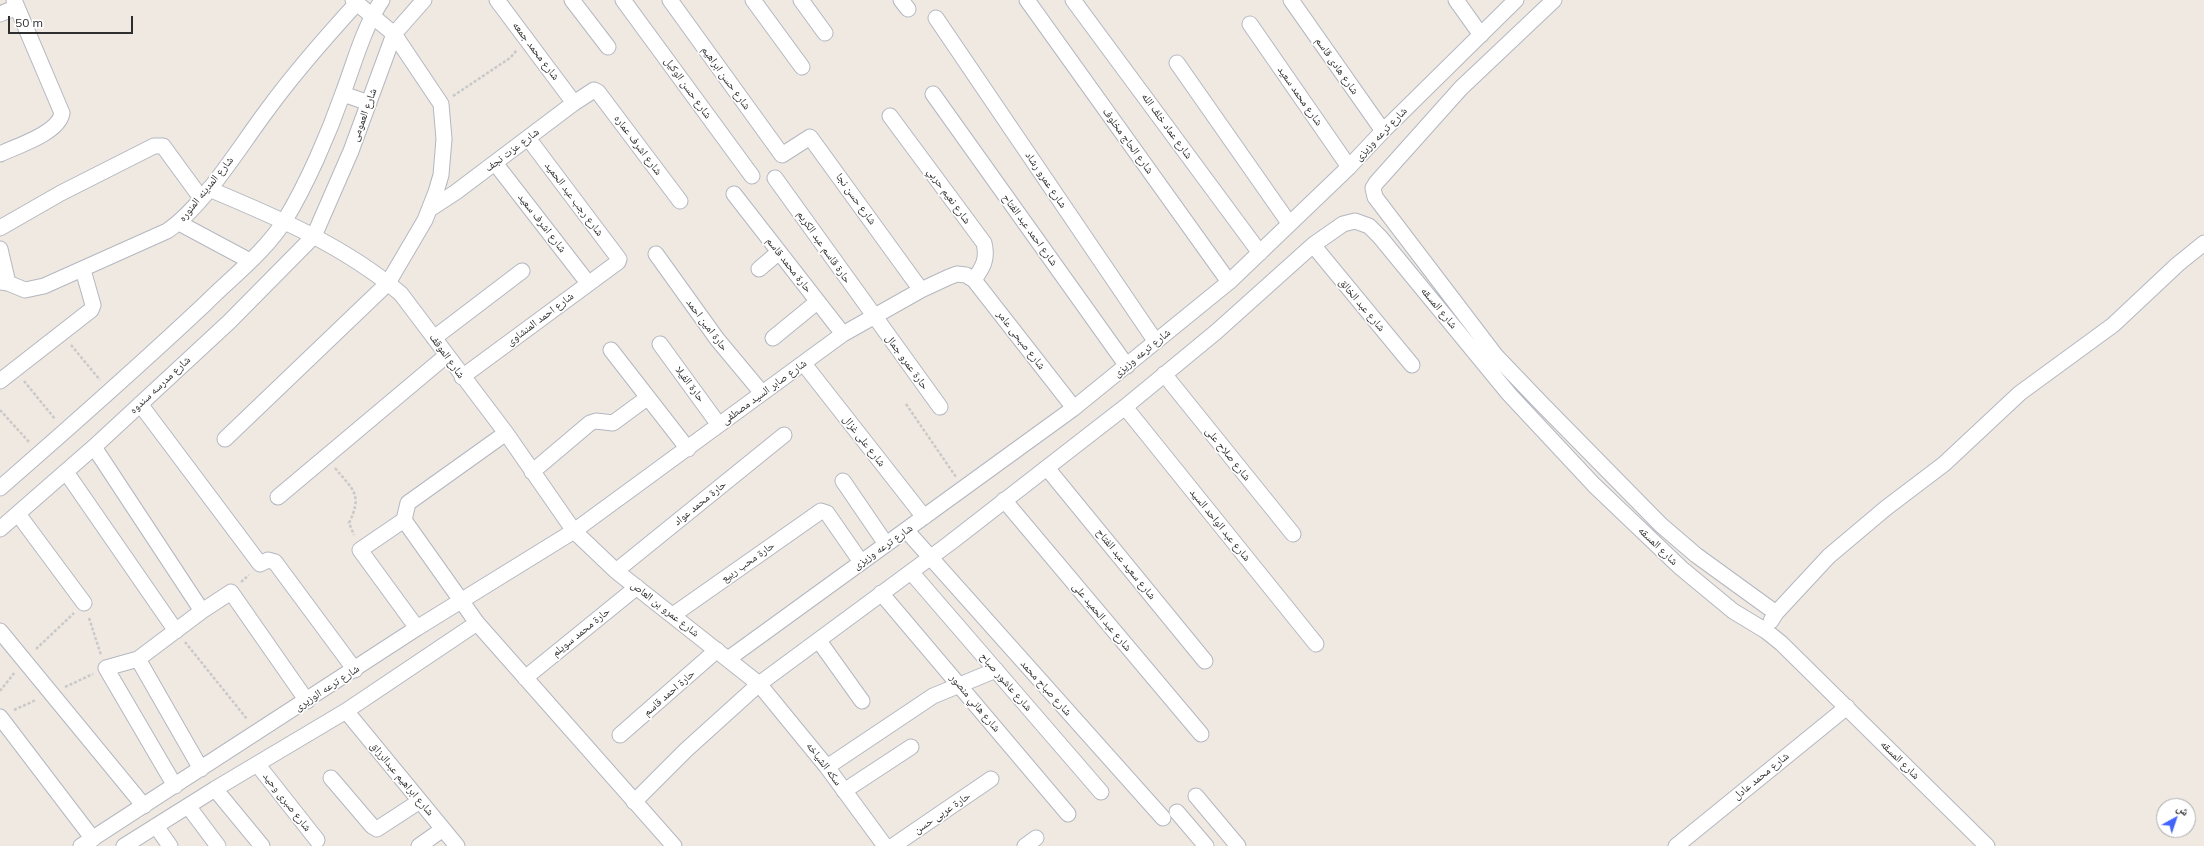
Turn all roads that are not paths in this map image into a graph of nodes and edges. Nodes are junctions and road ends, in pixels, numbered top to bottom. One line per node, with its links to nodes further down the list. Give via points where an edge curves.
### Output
1 (382, 0): 18 (street)
2 (424, 0): 22 (street, شارع العمومى)
3 (497, 0): 31 (street, شارع محمد جمعه)
4 (572, 0): 24 (street)
5 (623, 0): 39 (street, شارع حسن الوكيل)
6 (670, 0): 36 (street, شارع حسن ابراهيم)
7 (753, 0): 26 (street)
8 (801, 0): 21 (street)
9 (1027, 0): 63 (street, شارع الحاج مخلوف)
10 (1073, 0): 54 (street, شارع عماد خلف الله)
11 (1291, 0): 33 (street, شارع هادى قاسم)
12 (1456, 0): 23 (street)
13 (1516, 0): 23 (street, شارع ترعه وزيزى)
14 (1554, 0): 118 (street, شارع المسقه, via 1461,88 1376,183 1375,197 1496,356 1541,404 1661,525 1696,555)
15 (354, 2): 18 (street); 41 (street, شارع المدينه المنوره, via 298,68)
16 (15, 4): 17 (street); 35 (street, via 60,107 61,119 52,129)
17 (0, 14)
18 (371, 16): 22 (street); 28 (street)
19 (936, 18): 72 (street, شارع عمرو رشاد)
20 (1250, 24): 38 (street, شارع محمد سعيد)
21 (825, 32)
22 (394, 34): 30 (street, شارع العمومى); 44 (street, via 441,104 443,157 441,175)
23 (1481, 35): 33 (street, شارع ترعه وزيزى)
24 (608, 47)
25 (1177, 62): 47 (street)
26 (802, 67)
27 (594, 90): 31 (street, شارع عزت نجف); 43 (street, شارع اشرف عماره)
28 (343, 94): 30 (street); 45 (street, via 312,166)
29 (933, 94): 78 (street, شارع احمد عبد الفتاح)
30 (369, 103): 49 (street, شارع العمومى)
31 (574, 103): 34 (street, شارع عزت نجف)
32 (890, 116): 61 (street, شارع نعيم حربي, via 984,244 984,266)
33 (1383, 131): 38 (street, شارع ترعه وزيزى)
34 (528, 138): 37 (street, شارع عزت نجف); 57 (street, شارع رجب عبد الحميد, via 619,258)
35 (0, 154)
36 (782, 155): 66 (street, شارع حسن نجا, via 810,137)
37 (495, 163): 44 (street, شارع عزت نجف); 65 (street, شارع اشرف سعيد)
38 (1350, 167): 47 (street, شارع ترعه وزيزى)
39 (752, 176)
40 (775, 178): 68 (street, حارة قاسم عبد الكريم)
41 (205, 193): 45 (street, شارع الموقف); 46 (street, شارع المدينه المنوره); 48 (street, via 163,146 154,146 61,193)
42 (734, 194): 53 (street, حارة محمد قاسم)
43 (680, 201)
44 (430, 209): 64 (street)
45 (284, 220): 49 (street, شارع الموقف); 56 (street)
46 (179, 223): 56 (street); 59 (street, شارع المدينه المنوره)
47 (1289, 223): 54 (street, شارع ترعه وزيزى)
48 (0, 228)
49 (314, 236): 64 (street, شارع الموقف); 84 (street, شارع مدرسه سندوه, via 229,322)
50 (2204, 243): 118 (street, via 2113,325 2020,393 1944,464 1829,556)
51 (1313, 246): 77 (street, شارع عبد الخالق); 79 (street, via 1216,332); 124 (street, شارع المسقه, via 1343,224 1356,221 1369,226 1509,394 1594,485 1681,568 1733,611)
52 (0, 249): 62 (street)
53 (779, 252): 58 (street); 67 (street, حارة محمد قاسم)
54 (1260, 253): 63 (street, شارع ترعه وزيزى)
55 (656, 254): 82 (street, حارة امين احمد, via 717,339)
56 (250, 261): 98 (street, via 109,392)
57 (618, 262): 65 (street, شارع احمد المنشاوى)
58 (759, 269)
59 (83, 270): 62 (street, شارع المدينه المنوره, via 38,288 25,290); 81 (street, via 93,305 90,310)
60 (522, 272): 70 (street)
61 (970, 277): 66 (street, شارع صابر السيد مصطفى, via 957,274); 87 (street, شارع صبحى عامر)
62 (4, 282)
63 (1229, 282): 72 (street, شارع ترعه وزيزى)
64 (388, 283): 70 (street, شارع الموقف, via 401,294); 91 (street)
65 (588, 283): 80 (street, شارع احمد المنشاوى)
66 (921, 290): 68 (street, شارع صابر السيد مصطفى)
67 (818, 302): 69 (street, حارة محمد قاسم); 71 (street)
68 (874, 317): 69 (street, شارع صابر السيد مصطفى); 85 (street, حارة عمرو جمال)
69 (843, 334): 76 (street, شارع صابر السيد مصطفى)
70 (434, 338): 75 (street, شارع الموقف)
71 (773, 338)
72 (1156, 342): 78 (street, شارع ترعه وزيزى)
73 (660, 344): 88 (street, حارة الفيلا)
74 (611, 350): 83 (street)
75 (447, 355): 80 (street, شارع الموقف); 99 (street)
76 (804, 364): 82 (street, شارع صابر السيد مصطفى); 102 (street, شارع على غزال)
77 (1412, 365)
78 (1127, 366): 87 (street, شارع ترعه وزيزى)
79 (1164, 374): 86 (street); 107 (street, شارع صلاح على)
80 (462, 377): 89 (street, شارع الموقف)
81 (0, 381)
82 (762, 393): 88 (street, شارع صابر السيد مصطفى)
83 (647, 398): 93 (street); 96 (street, via 613,423 590,423)
84 (140, 404): 92 (street, شارع مدرسه سندوه); 130 (street, via 260,564 268,560 274,562)
85 (940, 407)
86 (1125, 407): 94 (street); 126 (street, شارع عبد الواحد السيد)
87 (1074, 408): 102 (street, شارع ترعه وزيزى)
88 (719, 425): 93 (street, شارع صابر السيد مصطفى)
89 (506, 434): 96 (street, شارع الموقف); 103 (street, via 408,503)
90 (784, 435): 111 (street, حارة محمد عواد)
91 (225, 439)
92 (94, 448): 95 (street, شارع مدرسه سندوه); 117 (street)
93 (688, 449): 106 (street, شارع صابر السيد مصطفى)
94 (1047, 468): 100 (street); 129 (street, شارع سعيد عبد الفتاح)
95 (66, 472): 101 (street, شارع مدرسه سندوه); 123 (street)
96 (532, 472): 106 (street, شارع الموقف)
97 (843, 481): 108 (street)
98 (1, 485)
99 (278, 497)
100 (1004, 500): 109 (street); 140 (street, شارع عبد الحميد على)
101 (18, 514): 104 (street, شارع مدرسه سندوه); 116 (street)
102 (924, 517): 105 (street, شارع ترعه وزيزى)
103 (404, 520): 115 (street); 121 (street, via 360,550)
104 (0, 530)
105 (906, 530): 108 (street, شارع ترعه وزيزى); 109 (street, شارع صباح محمد)
106 (574, 531): 111 (street, شارع عمرو بن العاص); 115 (street, شارع ترعه الوزيرى)
107 (1292, 534)
108 (886, 544): 110 (street, شارع ترعه وزيزى)
109 (929, 558): 112 (street); 159 (street, شارع صباح محمد)
110 (861, 562): 119 (street, حارة محب ربيع, via 824,510); 127 (street, شارع ترعه وزيزى)
111 (616, 571): 113 (street, شارع عمرو بن العاص)
112 (911, 572): 114 (street); 131 (street, شارع عاشور صباح)
113 (637, 587): 119 (street, شارع عمرو بن العاص); 132 (street, حارة محمد سويلم)
114 (881, 593): 125 (street); 134 (street, شارع هاني منصور)
115 (462, 601): 120 (street); 121 (street, شارع ترعه الوزيرى)
116 (84, 603)
117 (202, 611): 123 (street); 135 (street, via 231,592)
118 (1776, 613): 124 (street)
119 (673, 615): 127 (street, شارع عمرو بن العاص)
120 (477, 623): 132 (street); 138 (street)
121 (417, 628): 130 (street, شارع ترعه الوزيرى)
122 (0, 631): 155 (street)
123 (176, 631): 128 (street)
124 (1766, 631): 137 (street, شارع المسقه)
125 (819, 641): 133 (street); 136 (street)
126 (1316, 644)
127 (723, 655): 133 (street, شارع عمرو بن العاص); 141 (street, حارة احمد قاسم)
128 (138, 659): 145 (street); 148 (street, via 106,668)
129 (1205, 661)
130 (354, 670): 135 (street, شارع ترعه الوزيرى)
131 (996, 670): 134 (street); 151 (street, شارع عاشور صباح)
132 (525, 678): 154 (street)
133 (759, 684): 144 (street, سكه الشياخه); 154 (street, via 686,750)
134 (960, 684): 144 (street, via 921,703); 158 (street, شارع هاني منصور)
135 (307, 701): 145 (street, شارع ترعه الوزيرى)
136 (862, 701)
137 (1847, 707): 175 (street, شارع محمد عادل); 176 (street, شارع المسقه)
138 (346, 711): 143 (street); 153 (street, شارع ابراهيم عبدالرزاق)
139 (3, 715): 163 (street)
140 (1201, 734)
141 (620, 735)
142 (911, 747): 150 (street)
143 (257, 764): 149 (street); 162 (street, شارع صبرى وحيد)
144 (827, 767): 150 (street, سكه الشياخه)
145 (201, 769): 148 (street, شارع ترعه الوزيرى)
146 (331, 778): 153 (street, via 377,829)
147 (991, 779): 172 (street, حارة عربى حسن)
148 (175, 786): 155 (street, شارع ترعه الوزيرى)
149 (215, 789): 156 (street); 167 (street)
150 (844, 791): 171 (street, سكه الشياخه)
151 (1102, 792)
152 (1196, 796): 174 (street)
153 (420, 801): 161 (street, شارع ابراهيم عبدالرزاق)
154 (634, 802): 170 (street)
155 (144, 806): 163 (street, شارع ترعه الوزيرى)
156 (188, 806): 160 (street); 166 (street)
157 (1178, 812): 173 (street)
158 (1068, 814)
159 (1162, 818)
160 (156, 826): 164 (street); 165 (street)
161 (443, 829): 168 (street); 169 (street, شارع ابراهيم عبدالرزاق)
162 (318, 840)
163 (87, 842)
164 (124, 846)
165 (170, 846)
166 (218, 846)
167 (262, 846)
168 (419, 846)
169 (458, 846)
170 (674, 846)
171 (884, 846)
172 (893, 846)
173 (1206, 846)
174 (1238, 846)
175 (1676, 846)
176 (1987, 846)

